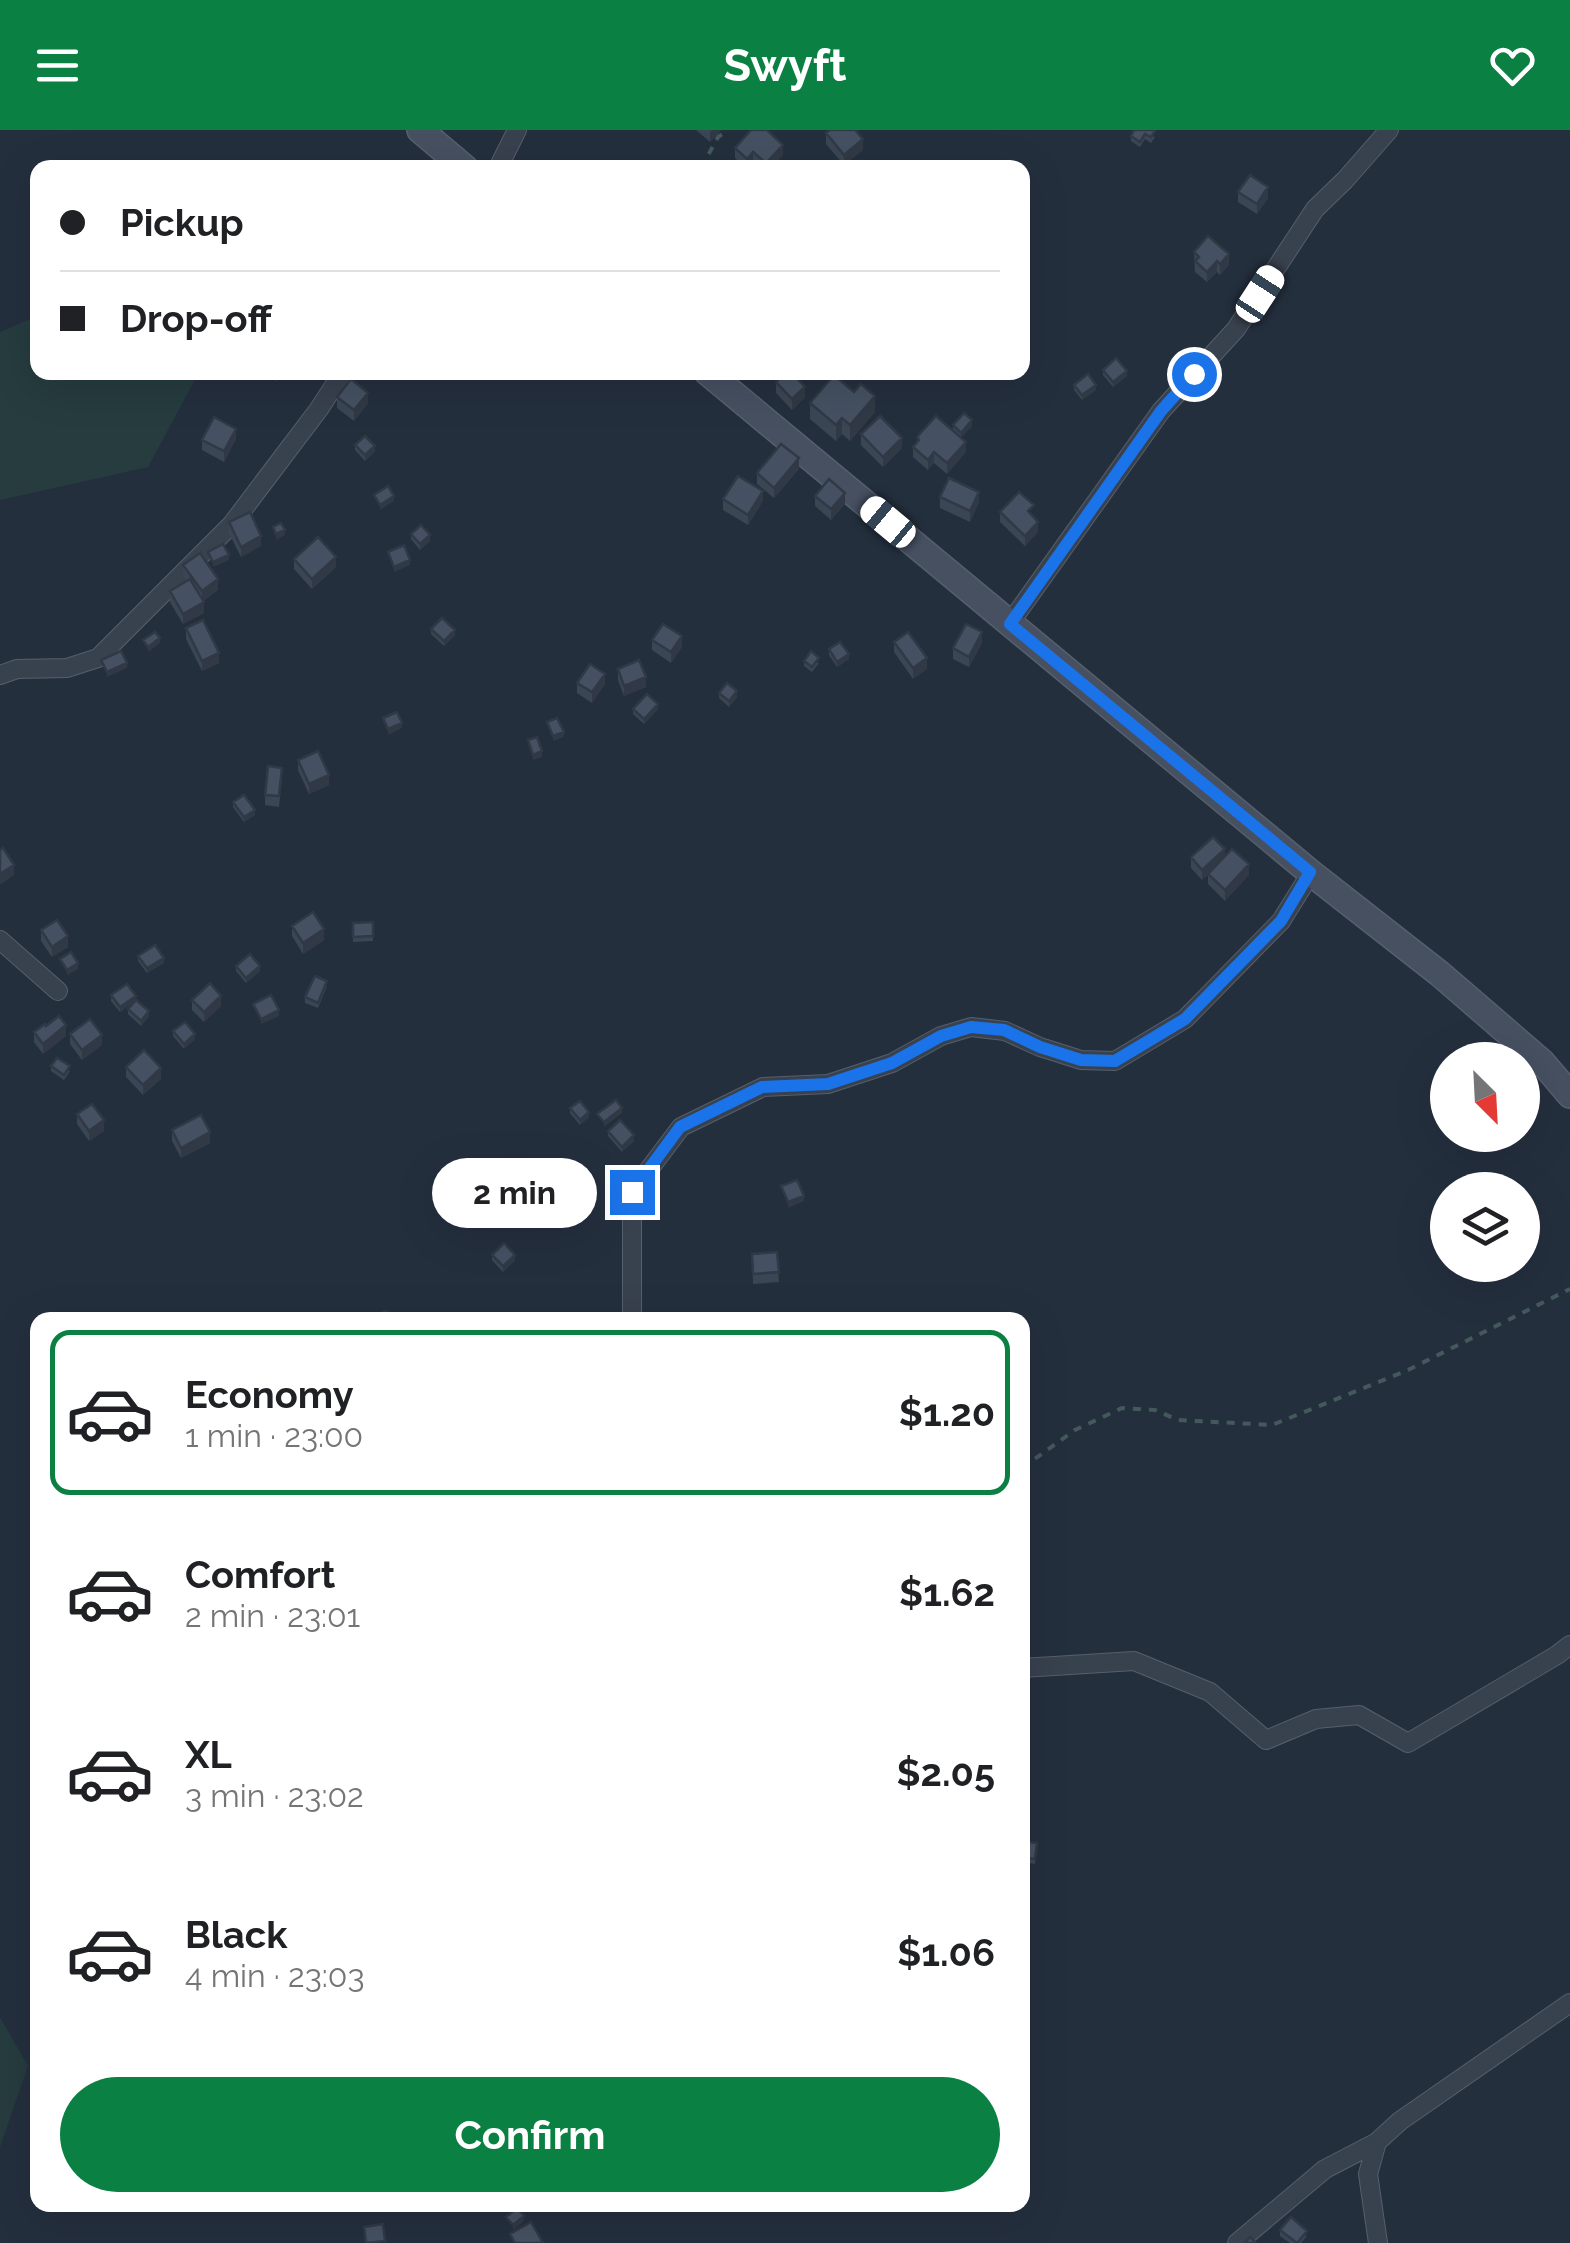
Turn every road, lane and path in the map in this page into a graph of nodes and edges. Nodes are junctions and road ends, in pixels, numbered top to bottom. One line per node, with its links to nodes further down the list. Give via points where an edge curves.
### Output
1 (420, 130): 5 (main road)
2 (517, 130): 6 (street)
3 (728, 130): 7 (path)
4 (1389, 130): 10 (street, via 1316,209 1236,329 1161,411)
5 (456, 160)
6 (502, 160)
7 (705, 160)
8 (338, 380): 11 (street, via 232,524 98,658)
9 (717, 380): 10 (main road)
10 (1010, 624): 12 (main road)
11 (0, 675)
12 (1310, 872): 15 (main road, via 1440,974 1542,1062); 17 (street, via 1281,921 1185,1019 1115,1061 1081,1060 1004,1030 971,1027 828,1084 762,1087 680,1127 632,1192)
13 (0, 940): 14 (street)
14 (58, 991)
15 (1570, 1095)
16 (1570, 1289): 18 (path, via 1408,1370 1272,1425 1178,1420 1122,1408 1074,1430)
17 (632, 1312)
18 (1030, 1462)
19 (1570, 1645): 20 (street, via 1408,1743 1360,1715 1316,1719 1266,1740 1210,1692 1134,1661)
20 (1030, 1668)
21 (1570, 2003): 22 (street)
22 (1377, 2142): 23 (street, via 1325,2169); 24 (street, via 1368,2174)
23 (1237, 2243)
24 (1378, 2243)

